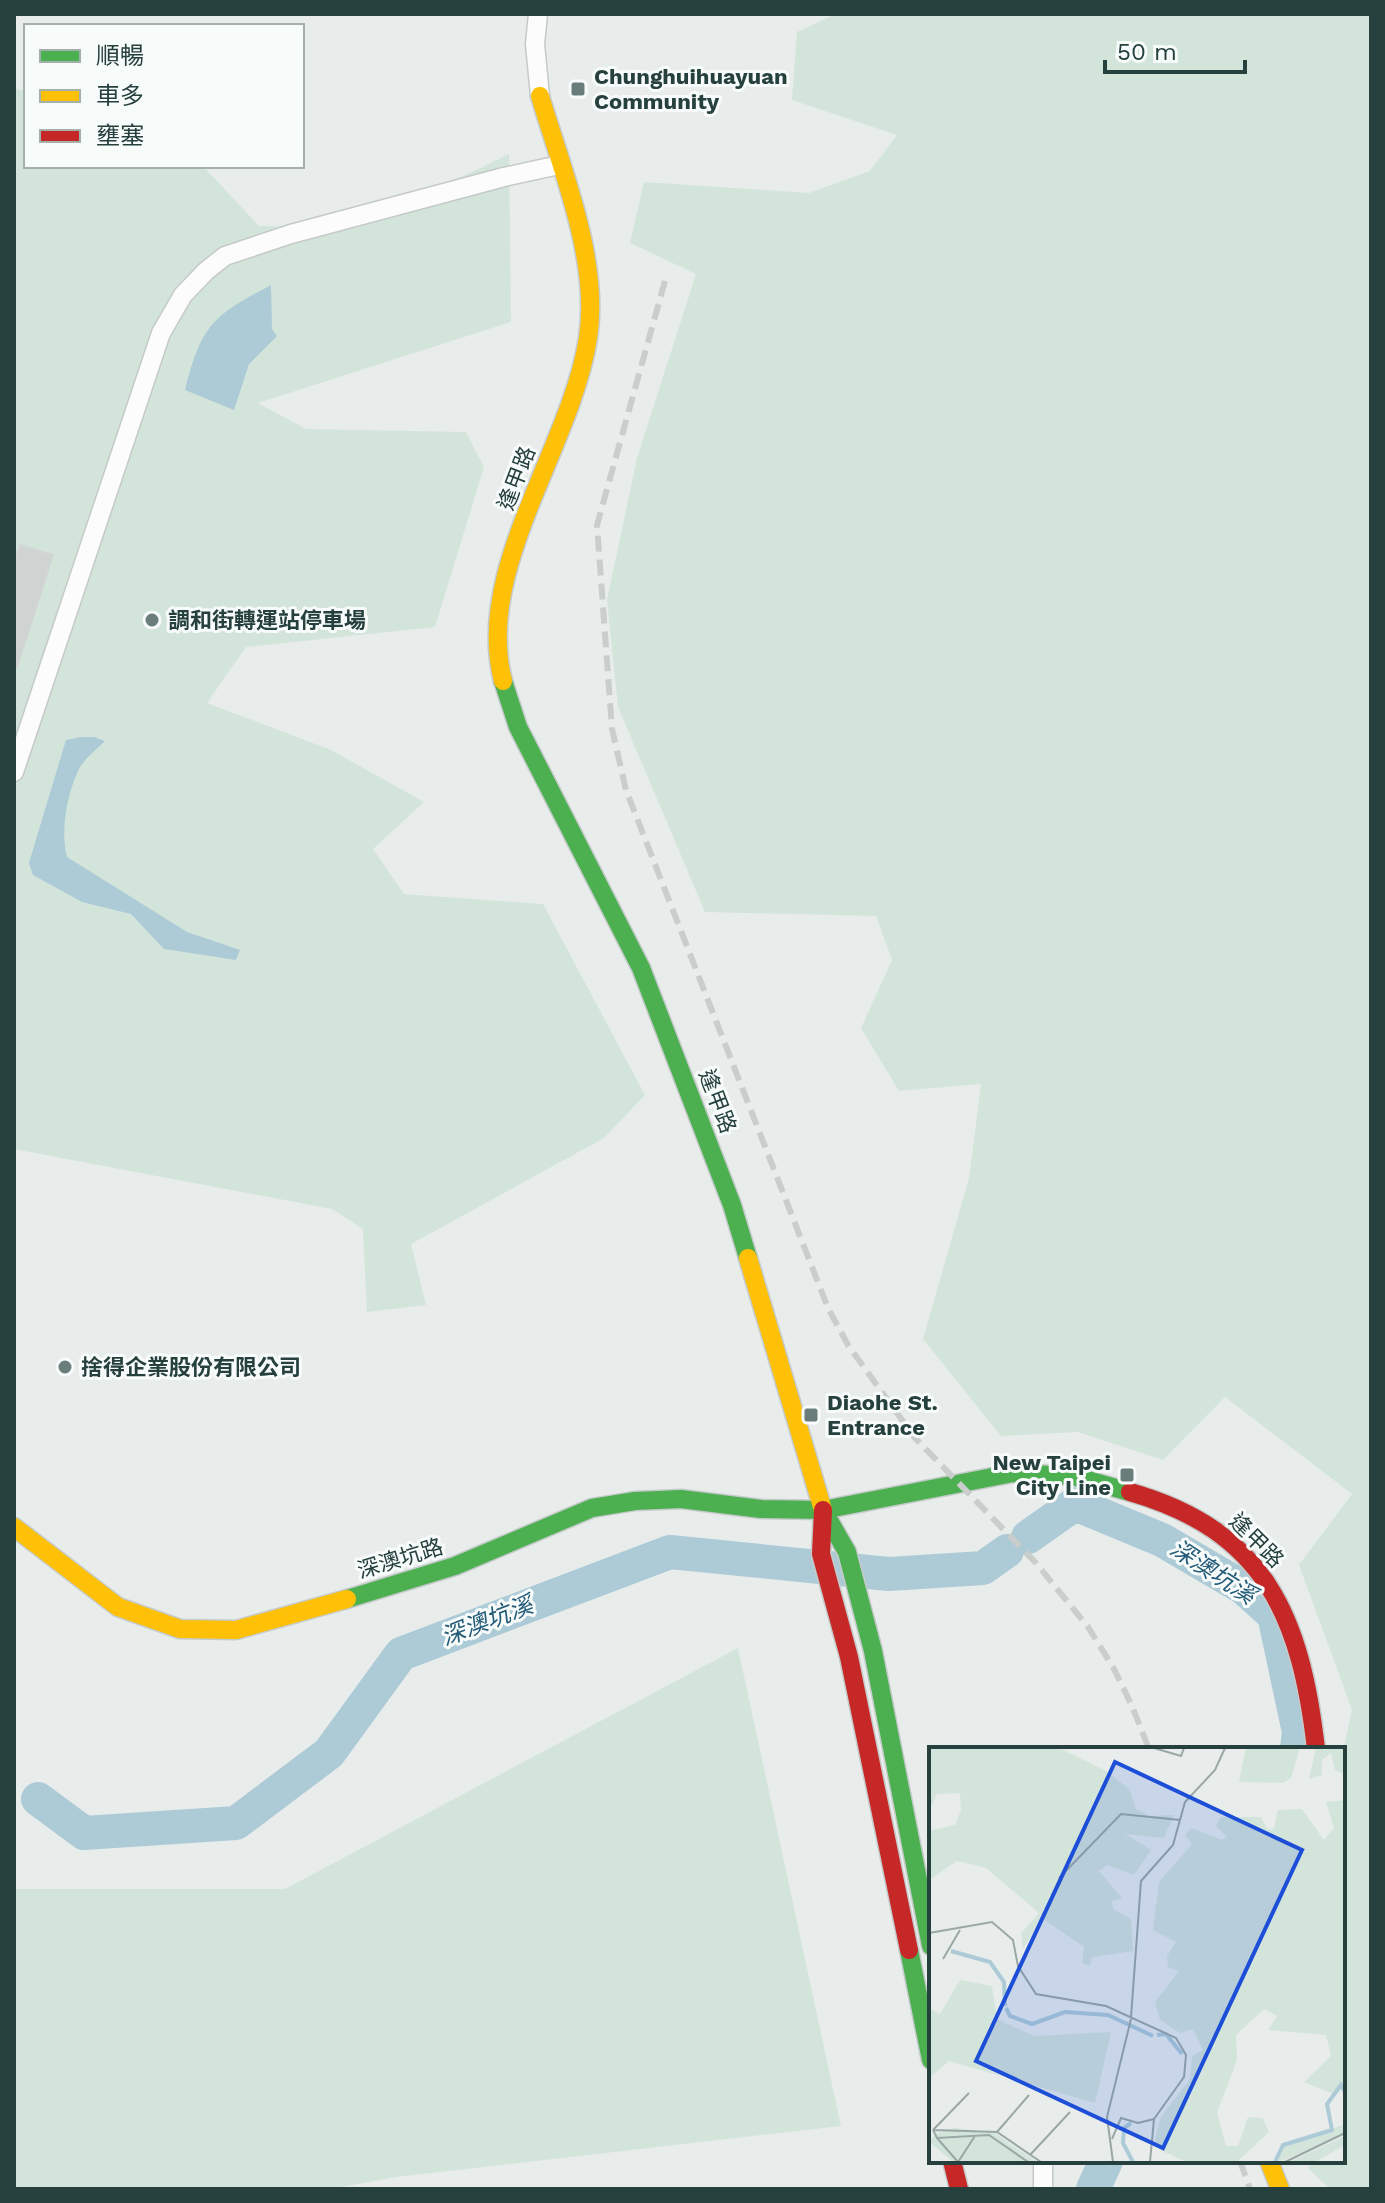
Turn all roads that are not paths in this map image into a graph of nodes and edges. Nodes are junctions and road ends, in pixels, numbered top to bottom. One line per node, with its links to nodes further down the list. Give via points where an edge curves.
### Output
1 (538, 14): 2 (street)
2 (540, 96): 3 (main road, 逢甲路)
3 (559, 165): 4 (street, via 225,256 183,295 161,333); 5 (main road, 逢甲路, via 589,290 589,337 512,557 498,621 505,689 518,727 641,968 732,1205)
4 (14, 772)
5 (823, 1510): 6 (main road, 深澳坑路, via 681,1499 592,1508 410,1582 236,1630 180,1629 118,1607); 7 (main road, 逢甲路, via 1013,1473 1073,1476 1154,1499 1222,1533 1261,1572 1293,1637); 8 (main road, via 847,1552 873,1651); 9 (main road, via 821,1554 849,1657)
6 (14, 1527)
7 (1316, 1747)
8 (929, 1936)
9 (929, 2050)
10 (952, 2163): 13 (main road)
11 (1043, 2163): 14 (street)
12 (1270, 2163): 15 (main road)
13 (959, 2189)
14 (1043, 2189)
15 (1280, 2189)

